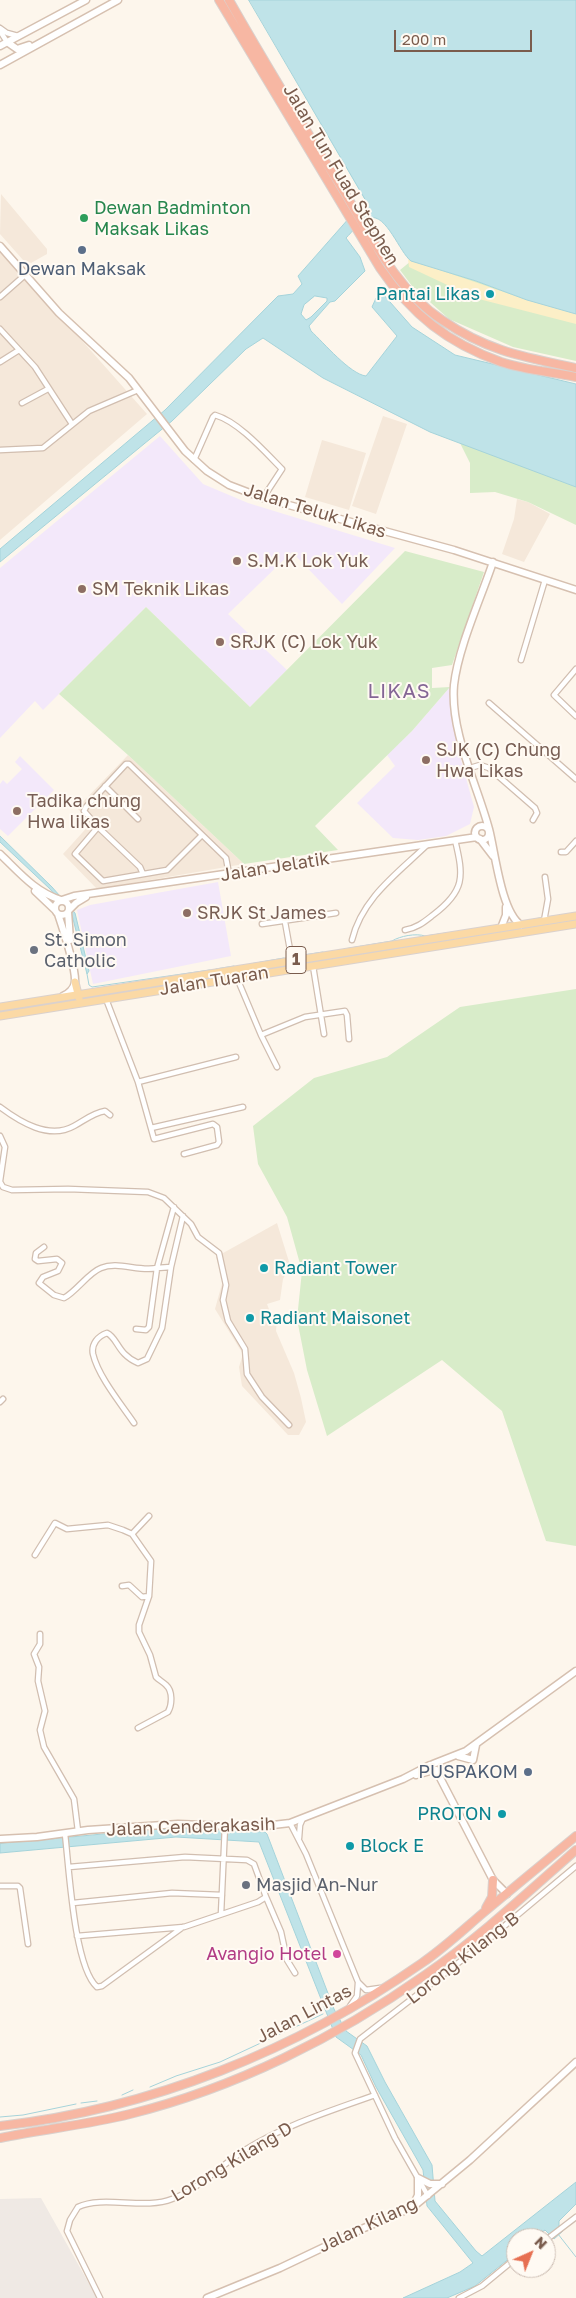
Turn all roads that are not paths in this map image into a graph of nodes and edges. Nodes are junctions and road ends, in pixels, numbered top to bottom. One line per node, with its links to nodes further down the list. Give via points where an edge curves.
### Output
1 (118, 0): 6 (street)
2 (219, 0): 18 (highway, Jalan Tun Fuad Stephen, via 394,290 434,329 465,347 503,362)
3 (229, 0): 17 (highway, Jalan Tun Fuad Stephen, via 366,228 403,284 421,304 469,337 504,352)
4 (84, 1): 7 (street)
5 (0, 30): 7 (street); 8 (street)
6 (60, 32): 8 (street, via 21,48 14,48); 10 (street)
7 (18, 36): 8 (street)
8 (7, 42): 9 (street)
9 (0, 46)
10 (0, 65)
11 (0, 246): 12 (street, Jalan Teluk Likas)
12 (25, 275): 13 (street); 20 (street, Jalan Teluk Likas)
13 (0, 297)
14 (0, 329): 15 (street)
15 (19, 350): 16 (street); 19 (street, via 35,367)
16 (0, 362)
17 (576, 368)
18 (576, 377)
19 (48, 389): 21 (street); 22 (street)
20 (138, 390): 22 (street, via 89,411); 24 (street, Jalan Teluk Likas)
21 (22, 402)
22 (72, 424): 23 (street, via 43,448)
23 (0, 450)
24 (194, 460): 25 (street, Jalan Teluk Likas, via 228,484); 25 (street, via 213,417 223,418 254,441 282,469)
25 (263, 498): 26 (street, Jalan Teluk Likas)
26 (493, 562): 27 (street, Jalan Teluk Likas); 33 (street, via 457,666 454,686 458,726)
27 (545, 580): 28 (street, Jalan Teluk Likas); 29 (street)
28 (576, 590)
29 (521, 660)
30 (576, 669): 32 (street, via 554,695)
31 (489, 703): 35 (street)
32 (576, 716)
33 (470, 768): 38 (street); 40 (street, via 480,765 489,768 535,808 537,813)
34 (576, 768): 35 (street)
35 (571, 774): 36 (street)
36 (576, 779)
37 (105, 786): 39 (street); 41 (street, via 84,811); 44 (street, via 123,766 129,764)
38 (482, 808): 42 (street); 43 (street)
39 (138, 819)
40 (533, 820)
41 (98, 827): 51 (street); 51 (street, via 76,856 101,880)
42 (489, 831): 43 (street, Jalan Jelatik, via 488,837); 43 (street, via 483,825); 50 (street)
43 (477, 834): 45 (street, Jalan Jelatik); 50 (street)
44 (202, 835): 51 (street, via 170,869); 52 (street, via 226,858)
45 (456, 840): 47 (street, Jalan Jelatik); 68 (street, via 460,868 456,894 415,928)
46 (576, 841): 48 (street, via 566,852)
47 (428, 844): 52 (street, Jalan Jelatik); 69 (street, via 366,905)
48 (561, 852)
49 (0, 854): 54 (street)
50 (494, 859): 56 (street)
51 (144, 874)
52 (229, 874): 55 (street, Jalan Jelatik)
53 (545, 877): 62 (street, via 548,898)
54 (32, 886): 57 (street); 59 (street)
55 (92, 895): 57 (street, Jalan Jelatik); 58 (street, Jalan Jelatik, via 76,902)
56 (505, 898): 66 (street, via 507,912); 67 (street)
57 (61, 900): 58 (street, via 68,903); 59 (street, via 56,904)
58 (68, 911): 59 (street, via 64,914); 75 (street, via 77,981 83,990)
59 (56, 912): 74 (street, via 65,934)
60 (336, 914): 63 (street)
61 (576, 916): 62 (main road, Jalan Tuaran / 1)
62 (544, 921): 67 (main road, Jalan Tuaran / 1)
63 (285, 922): 64 (street); 70 (street)
64 (262, 924)
65 (576, 924): 67 (main road, Jalan Tuaran / 1)
66 (501, 928): 67 (main road, via 506,932); 70 (main road, Jalan Tuaran / 1)
67 (521, 929): 71 (main road, Jalan Tuaran / 1)
68 (405, 930)
69 (352, 940)
70 (293, 961): 71 (main road); 75 (main road, Jalan Tuaran / 1)
71 (321, 964): 72 (main road, Jalan Tuaran / 1)
72 (313, 966): 73 (main road, Jalan Tuaran / 1); 82 (street)
73 (238, 978): 77 (main road, Jalan Tuaran / 1); 84 (street)
74 (75, 982): 76 (main road); 78 (street, via 71,990)
75 (91, 993): 76 (main road, Jalan Tuaran / 1)
76 (77, 994): 77 (main road, via 84,999); 78 (main road, Jalan Tuaran / 1)
77 (129, 995): 79 (main road, Jalan Tuaran / 1)
78 (62, 996): 80 (main road, Jalan Tuaran / 1)
79 (106, 998): 81 (main road, Jalan Tuaran / 1); 88 (street)
80 (0, 1007)
81 (0, 1016)
82 (321, 1016): 83 (street); 84 (street, via 305,1017); 85 (street, via 346,1012)
83 (324, 1034)
84 (261, 1035): 87 (street)
85 (349, 1039)
86 (236, 1057): 88 (street)
87 (277, 1067)
88 (138, 1082): 92 (street)
89 (0, 1107): 91 (street, via 20,1122 59,1132 96,1113 105,1111)
90 (243, 1107): 92 (street)
91 (110, 1114)
92 (151, 1128): 94 (street, via 154,1139 216,1125 220,1142 217,1145)
93 (0, 1136): 95 (street, via 5,1147)
94 (184, 1154)
95 (0, 1182): 96 (street, via 12,1190 148,1192 164,1198)
96 (174, 1208): 97 (street); 100 (street)
97 (183, 1216): 99 (street); 103 (street, via 198,1237 219,1253 226,1285 223,1300 228,1321 245,1349 247,1374 262,1397)
98 (44, 1247): 100 (street, via 36,1253 35,1259 57,1259 62,1263 58,1271 43,1277 40,1283 54,1295 64,1298 100,1268)
99 (171, 1267): 100 (street); 102 (street, via 162,1328 147,1358 138,1363 130,1359 106,1333 96,1339 94,1347 93,1354 102,1374)
100 (157, 1268): 101 (street, via 149,1327 146,1330)
101 (136, 1329)
102 (134, 1423)
103 (289, 1425)
104 (149, 1516): 105 (street)
105 (132, 1534): 106 (street, via 108,1525 67,1529 56,1523); 108 (street, via 151,1561)
106 (35, 1555)
107 (122, 1586): 108 (street)
108 (149, 1596): 111 (street, via 139,1632 156,1678 168,1686 171,1708)
109 (40, 1634): 118 (street, via 40,1644 34,1654 45,1711 40,1730 44,1747 74,1799)
110 (576, 1671): 112 (street)
111 (138, 1728)
112 (476, 1744): 113 (street); 113 (street, via 472,1760)
113 (456, 1757): 114 (street, Jalan Cenderakasih)
114 (433, 1768): 115 (street, Jalan Cenderakasih); 127 (street)
115 (303, 1818): 116 (street, Jalan Cenderakasih); 122 (street)
116 (290, 1823): 117 (street, Jalan Cenderakasih); 122 (street)
117 (225, 1828): 118 (street, Jalan Cenderakasih, via 178,1824); 124 (street)
118 (78, 1831): 119 (street, Jalan Cenderakasih)
119 (65, 1836): 121 (street, Jalan Cenderakasih); 126 (street)
120 (576, 1836): 130 (highway, Jalan Lintas)
121 (0, 1838)
122 (299, 1838): 142 (street)
123 (576, 1850): 131 (highway, Jalan Lintas)
124 (224, 1859): 126 (street, via 185,1857); 129 (street); 132 (street, via 251,1861)
125 (576, 1866): 146 (street, Lorong Kilang B, via 484,1944 360,2039 355,2053)
126 (69, 1867): 133 (street)
127 (493, 1880): 130 (street); 135 (highway, via 492,1897)
128 (0, 1886): 139 (street, via 20,1888)
129 (222, 1894): 133 (street, via 151,1895); 134 (street)
130 (506, 1894): 131 (highway); 135 (highway, Jalan Lintas)
131 (523, 1896): 138 (highway, Jalan Lintas)
132 (266, 1897): 134 (street); 141 (street, via 281,1932 287,1960)
133 (73, 1903): 137 (street)
134 (222, 1914): 136 (street)
135 (481, 1915): 140 (highway, Jalan Lintas)
136 (184, 1927): 137 (street); 137 (street, via 98,1987 92,1980)
137 (77, 1936)
138 (476, 1937): 140 (highway, via 468,1934); 148 (highway, Jalan Lintas, via 388,2000 314,2043 257,2070 131,2114)
139 (28, 1944)
140 (446, 1945): 143 (highway, Jalan Lintas)
141 (295, 1973)
142 (358, 1982): 143 (street, via 366,1990); 144 (street, via 356,1998)
143 (384, 1987): 144 (highway, Jalan Lintas)
144 (338, 2015): 147 (highway, Jalan Lintas, via 246,2061 154,2096 88,2111)
145 (576, 2062): 152 (street, Jalan Kilang)
146 (374, 2094): 151 (street); 158 (street, Lorong Kilang D, via 288,2126 245,2150 173,2199 78,2207 67,2231)
147 (0, 2124)
148 (70, 2127): 149 (highway); 150 (highway, Jalan Lintas)
149 (0, 2133)
150 (0, 2138)
151 (418, 2178): 152 (street, via 430,2184); 153 (street); 154 (street, via 418,2194)
152 (443, 2184): 153 (street, Jalan Kilang)
153 (428, 2196): 154 (street, Jalan Kilang)
154 (413, 2207): 159 (street, Jalan Kilang)
155 (576, 2217): 156 (street)
156 (556, 2232)
157 (506, 2266): 160 (street, via 482,2286)
158 (100, 2298)
159 (207, 2298)
160 (459, 2298)

